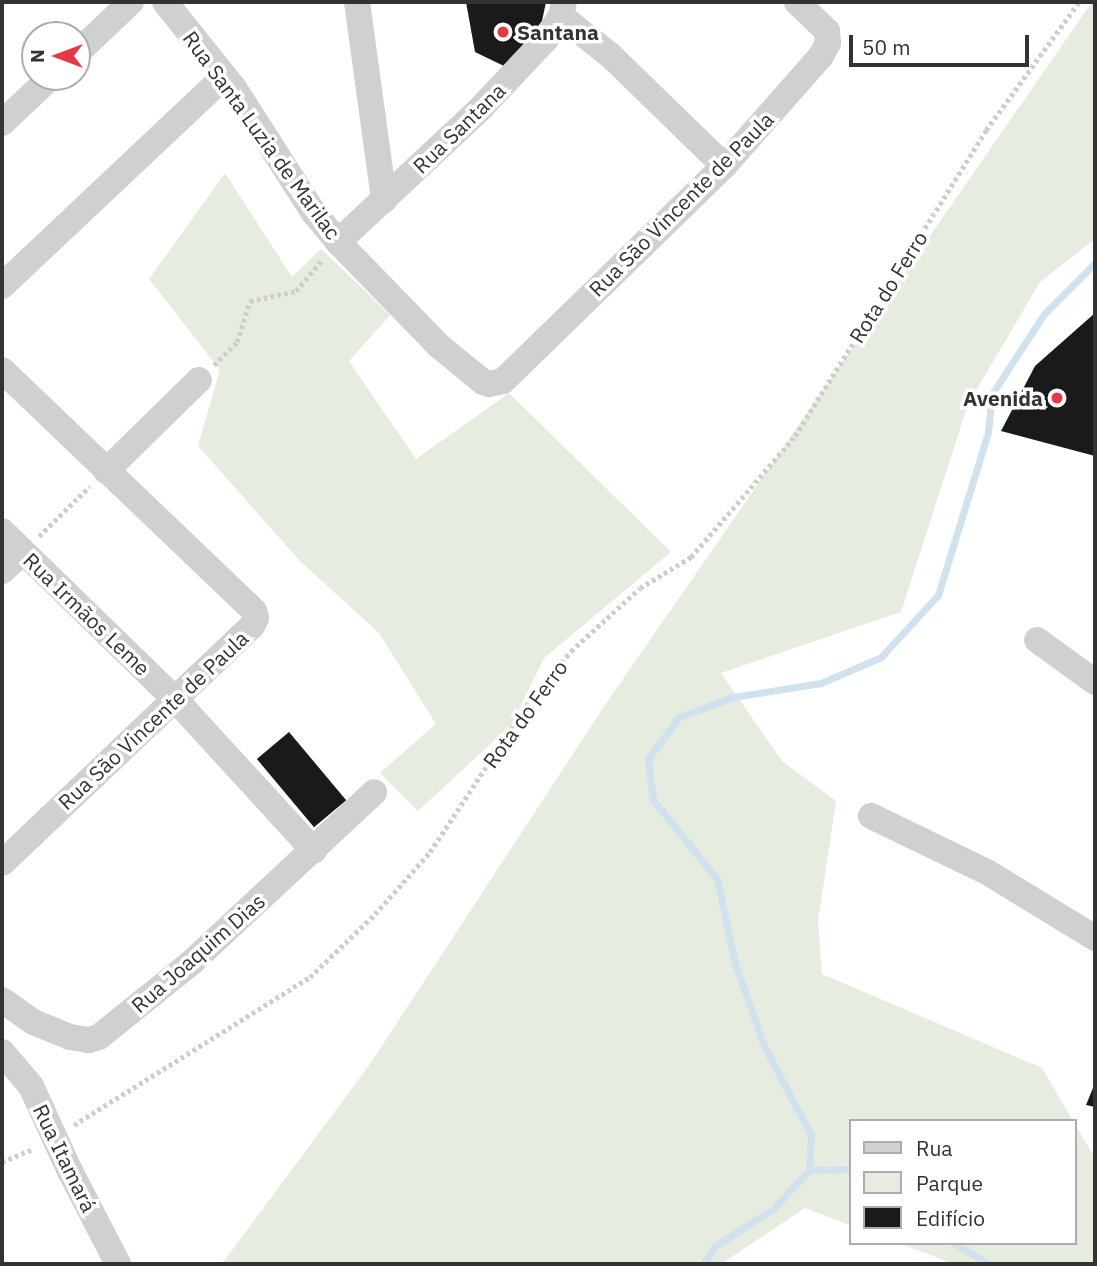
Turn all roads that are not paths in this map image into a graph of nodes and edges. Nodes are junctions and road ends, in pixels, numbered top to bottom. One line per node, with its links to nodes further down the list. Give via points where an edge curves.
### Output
1 (131, 2): 6 (street)
2 (165, 2): 7 (street, Rua Santa Luzia de Marilac)
3 (357, 2): 11 (street)
4 (797, 2): 10 (street, Rua São Vincente de Paula, via 827,31 828,44)
5 (563, 9): 10 (street); 11 (street, Rua Santana, via 546,39)
6 (91, 40)
7 (223, 78): 12 (street, Rua Santa Luzia de Marilac); 13 (street)
8 (36, 91): 9 (street)
9 (2, 123)
10 (724, 166): 16 (street, Rua São Vincente de Paula, via 503,381)
11 (384, 200): 12 (street, Rua Santana)
12 (338, 242): 16 (street, Rua Santa Luzia de Marilac, via 438,345)
13 (2, 286)
14 (2, 370): 17 (street, Rua São Vincente de Paula)
15 (199, 380): 17 (street)
16 (483, 382)
17 (106, 471): 23 (street, Rua São Vincente de Paula, via 254,611 252,626)
18 (2, 531): 19 (street, Rua Irmãos Leme)
19 (23, 552): 20 (street); 23 (street, Rua Irmãos Leme)
20 (2, 572)
21 (1037, 640): 22 (street)
22 (1095, 682)
23 (174, 698): 26 (street, Rua Irmãos Leme); 27 (street, Rua São Vincente de Paula)
24 (374, 792): 26 (street, Rua Joaquim Dias)
25 (871, 816): 28 (street, via 987,872)
26 (314, 850): 29 (street, Rua Joaquim Dias, via 192,962 99,1037 70,1037 33,1022)
27 (2, 863)
28 (1095, 939)
29 (2, 1000)
30 (2, 1052): 31 (street, Rua Itamará, bridge, via 31,1086)
31 (101, 1230): 32 (street); 33 (street, Rua Itamará)
32 (94, 1264)
33 (118, 1264)

